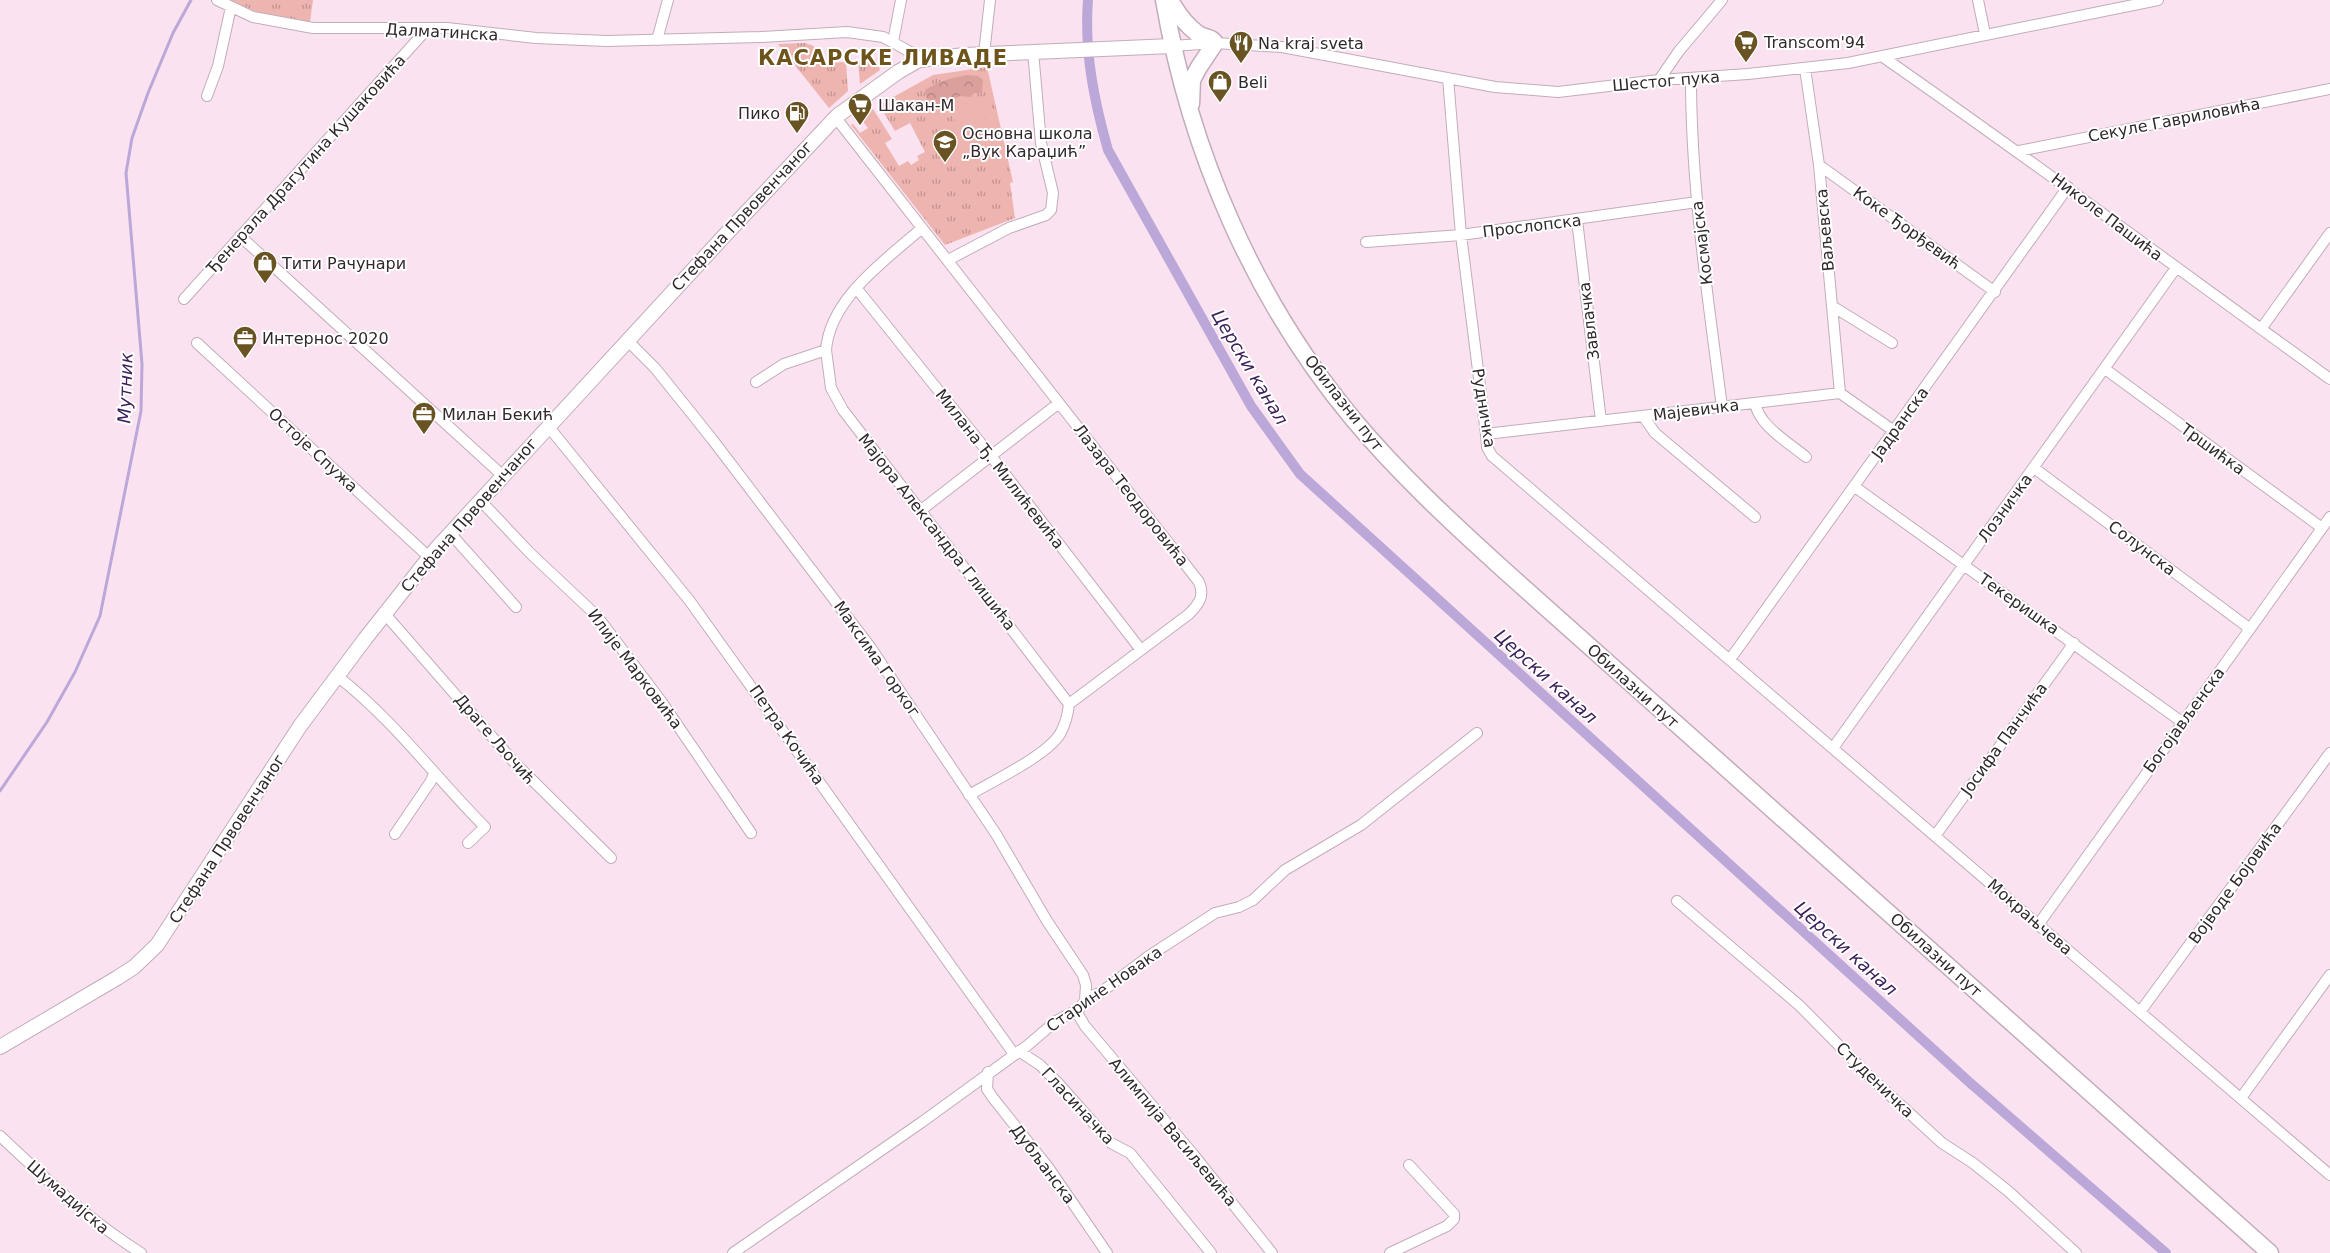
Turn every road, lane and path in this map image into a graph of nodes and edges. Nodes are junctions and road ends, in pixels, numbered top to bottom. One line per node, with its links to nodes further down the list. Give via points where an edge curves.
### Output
1 (216, 0): 10 (street, Далматинска)
2 (668, 0): 13 (street)
3 (902, 0): 14 (street)
4 (990, 0): 18 (street)
5 (1164, 0): 16 (main road, Обилазни пут)
6 (1170, 0): 15 (main road, via 1185,22)
7 (1978, 0): 12 (street)
8 (2158, 0): 12 (street, Шестог пука)
9 (1721, 1): 24 (street, via 1678,51)
10 (231, 7): 11 (street, Далматинска, via 253,17 313,28); 26 (street, via 218,66)
11 (428, 28): 13 (street, Далматинска, via 536,38); 37 (street, Ђенерала Драгутина Кушаковића)
12 (1985, 34): 19 (street, Шестог пука)
13 (657, 40): 14 (street, Далматинска, via 847,32 870,34)
14 (893, 42): 20 (street, Далматинска)
15 (1215, 43): 16 (street, Шестог пука); 22 (street, Шестог пука, via 1290,49); 27 (main road, via 1192,80)
16 (1172, 46): 17 (street, Стефана Првовенчаног); 27 (main road, Обилазни пут)
17 (1033, 51): 18 (street, Стефана Првовенчаног); 39 (street, via 1039,128 1053,193 1051,210 1046,215 991,236)
18 (984, 54): 20 (street, Стефана Првовенчаног)
19 (1883, 57): 21 (street, Шестог пука); 29 (street, Николе Пашића)
20 (923, 59): 28 (street, Стефана Првовенчаног, via 905,67)
21 (1805, 68): 23 (street, Шестог пука); 30 (street, Ваљевска)
22 (1448, 78): 24 (street, Шестог пука, via 1495,88 1558,92); 36 (street, Рудничка)
23 (1691, 78): 24 (street, Шестог пука); 32 (street, Космајска, via 1691,133)
24 (1659, 80)
25 (2330, 89): 29 (street, Секуле Гавриловића)
26 (207, 96)
27 (1190, 116): 114 (main road, Обилазни пут, via 1235,229 1291,332 1342,404 1404,475 1505,571)
28 (836, 118): 34 (street, Лазара Теодоровића); 46 (street, Стефана Првовенчаног)
29 (2018, 151): 31 (street, Николе Пашића)
30 (1819, 165): 42 (street, Коке Ђорђевић); 44 (street, Ваљевска)
31 (2068, 188): 40 (street, Николе Пашића); 42 (street, Јадранска)
32 (1697, 202): 33 (street, Прослопска); 56 (street, Космајска)
33 (1577, 220): 36 (street, Прослопска); 58 (street, Завлачка)
34 (922, 228): 39 (street, Лазара Теодоровића); 41 (street, Мајора Александра Глишића)
35 (2330, 233): 45 (street)
36 (1461, 235): 38 (street, Прослопска); 61 (street, Рудничка)
37 (240, 236): 43 (street, Ђенерала Драгутина Кушаковића); 65 (street)
38 (1366, 242)
39 (948, 260): 54 (street, Лазара Теодоровића)
40 (2176, 268): 45 (street, Николе Пашића); 50 (street, Лозничка)
41 (857, 289): 49 (street, Мајора Александра Глишића, via 832,326); 62 (street, Милана Ђ. Милићевића)
42 (1995, 292): 60 (street, Јадранска)
43 (184, 299)
44 (1832, 306): 48 (street); 53 (street, Ваљевска)
45 (2260, 329): 51 (street, Николе Пашића)
46 (628, 341): 59 (street, Стефана Првовенчаног); 88 (street, Максима Горког, via 679,398 813,570 871,648)
47 (197, 343): 73 (street, Остоје Спужа)
48 (1892, 343)
49 (826, 350): 52 (street, via 784,364); 68 (street, Мајора Александра Глишића, via 828,378 842,410)
50 (2105, 369): 64 (street, Лозничка); 71 (street, Тршићка)
51 (2330, 379)
52 (756, 382)
53 (1840, 392): 55 (street, Мајевичка); 60 (street)
54 (1059, 403): 62 (street); 79 (street, Лазара Теодоровића, via 1202,590 1200,600 1189,614)
55 (1755, 403): 56 (street, Мајевичка); 63 (street, via 1764,421)
56 (1722, 407): 57 (street, Мајевичка)
57 (1643, 416): 58 (street, Мајевичка); 70 (street, via 1655,433)
58 (1601, 421): 61 (street, Мајевичка)
59 (548, 426): 65 (street, Стефана Првовенчаног); 101 (street, Петра Кочића, via 695,607)
60 (1894, 431): 66 (street, Јадранска)
61 (1486, 434): 80 (street, Рудничка, via 1492,456)
62 (991, 456): 68 (street); 79 (street, Милана Ђ. Милићевића)
63 (1806, 457)
64 (2034, 468): 74 (street, Лозничка); 77 (street, Солунска)
65 (502, 476): 67 (street, Стефана Првовенчаног)
66 (1855, 487): 74 (street, Текеришка); 80 (street, Јадранска)
67 (480, 500): 72 (street, Стефана Првовенчаног); 89 (street, Илије Марковића, via 597,616 661,701)
68 (920, 511): 82 (street, Мајора Александра Глишића)
69 (2330, 516): 71 (street, Богојављенска)
70 (1756, 517)
71 (2322, 528): 77 (street, Богојављенска)
72 (450, 533): 73 (street, Стефана Првовенчаног); 75 (street)
73 (429, 557): 76 (street, Стефана Првовенчаног)
74 (1964, 565): 78 (street, Текеришка); 85 (street, Лозничка)
75 (516, 607)
76 (385, 614): 81 (street, Стефана Првовенчаног); 93 (street, Драге Љочић, via 525,774)
77 (2249, 628): 83 (street, Богојављенска)
78 (2074, 643): 83 (street, Текеришка); 91 (street, Јосифа Панчића)
79 (1141, 650): 82 (street, Лазара Теодоровића)
80 (1731, 658): 85 (street, Мокрањчева)
81 (337, 676): 87 (street); 100 (street, Стефана Првовенчаног, via 300,726 212,864 149,954 117,978)
82 (1069, 704): 88 (street, via 1064,725 1054,742)
83 (2182, 722): 95 (street, Богојављенска)
84 (1477, 733): 97 (street, Старине Новака, via 1361,825 1285,870 1252,900 1215,913)
85 (1832, 748): 91 (street, Мокрањчева)
86 (2330, 753): 99 (street, Војводе Бојовића)
87 (434, 773): 90 (street); 92 (street, via 485,827)
88 (969, 795): 97 (street, Максима Горког, via 1083,975)
89 (751, 833)
90 (395, 834)
91 (1935, 836): 95 (street, Мокрањчева)
92 (468, 843)
93 (611, 858)
94 (1677, 901): 113 (street, Студеничка, via 1800,1006 1870,1078 1942,1143 2008,1190)
95 (2038, 925): 99 (street, Мокрањчева)
96 (2330, 975): 103 (street)
97 (1085, 1001): 98 (street, Старине Новака)
98 (1076, 1011): 101 (street, Старине Новака, via 1056,1021); 111 (street, Алимпија Васиљевића)
99 (2140, 1012): 103 (street, Мокрањчева)
100 (0, 1047)
101 (1017, 1052): 102 (street, Старине Новака); 110 (street, Гласиначка, via 1040,1065 1111,1143 1130,1153)
102 (988, 1072): 108 (street, Старине Новака, via 922,1122); 109 (street, Дубљанска, via 988,1089 993,1098 1048,1167)
103 (2241, 1098): 106 (street, Мокрањчева)
104 (0, 1136): 107 (street, Шумадијска, via 80,1210)
105 (1410, 1165): 112 (street, via 1454,1214 1454,1219 1447,1226)
106 (2330, 1175)
107 (141, 1253)
108 (733, 1253)
109 (1107, 1253)
110 (1211, 1253)
111 (1272, 1253)
112 (1390, 1253)
113 (2076, 1253)
114 (2270, 1253)

